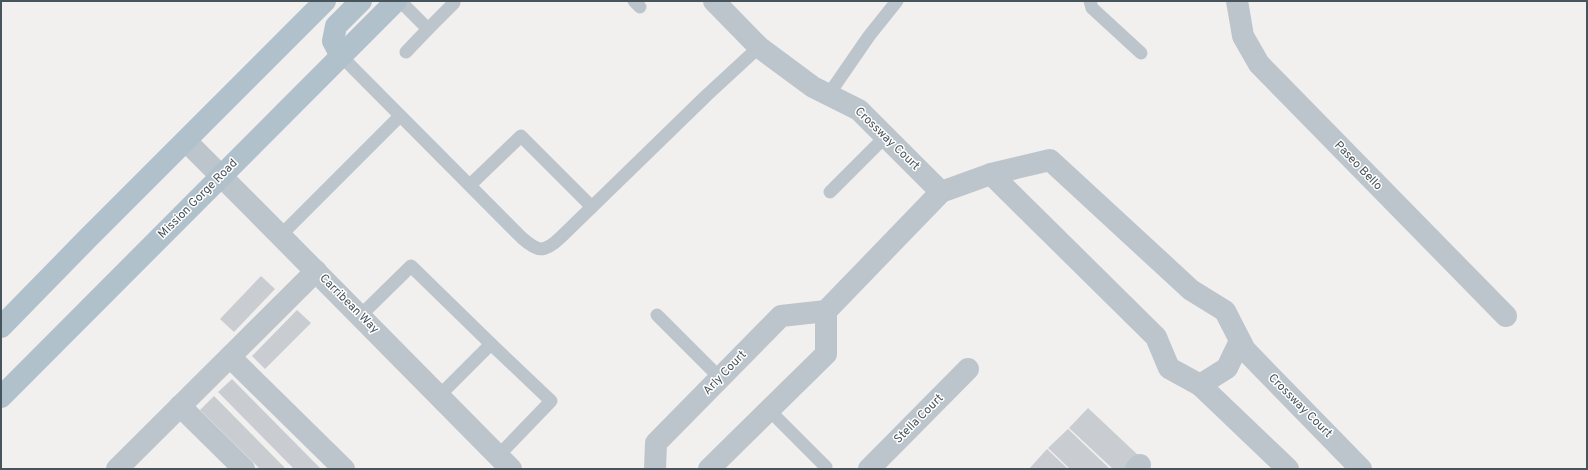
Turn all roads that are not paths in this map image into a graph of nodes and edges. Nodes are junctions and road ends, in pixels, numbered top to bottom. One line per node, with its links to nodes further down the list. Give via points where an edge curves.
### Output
1 (325, 1): 18 (main road)
2 (361, 1): 14 (main road, via 336,26 333,41)
3 (396, 1): 14 (main road, Mission Gorge Road)
4 (400, 1): 10 (lane)
5 (714, 1): 11 (street, Crossway Court)
6 (897, 1): 15 (lane)
7 (1090, 1): 13 (lane, via 1092,8)
8 (1237, 1): 30 (street, Paseo Bello, via 1243,36 1259,64)
9 (454, 3): 10 (lane)
10 (428, 30): 12 (lane)
11 (759, 47): 15 (street, Crossway Court, via 813,87); 24 (lane)
12 (406, 52)
13 (1141, 53)
14 (341, 56): 16 (lane); 20 (main road, Mission Gorge Road)
15 (829, 94): 17 (street, Crossway Court, via 859,110)
16 (400, 116): 21 (lane); 25 (lane)
17 (886, 136): 22 (lane); 23 (street, Crossway Court)
18 (186, 141): 20 (street, Carribean Way); 31 (main road)
19 (999, 172): 23 (street, Crossway Court); 32 (street, Crossway Court, via 1050,160 1190,290 1225,311); 37 (street, via 1156,337 1169,368)
20 (221, 176): 25 (street, Carribean Way); 39 (main road, Mission Gorge Road)
21 (470, 186): 24 (lane, via 535,248 550,247); 24 (lane, via 521,136)
22 (830, 192)
23 (941, 192): 27 (street)
24 (592, 207)
25 (281, 235): 26 (street, Carribean Way)
26 (316, 271): 29 (street, Carribean Way); 34 (street)
27 (826, 311): 36 (street, Arly Court, via 781,316); 41 (street, via 826,354)
28 (657, 315): 36 (lane)
29 (360, 316): 33 (lane, via 411,266); 38 (street, Carribean Way)
30 (1506, 316)
31 (1, 327)
32 (1240, 341): 37 (street, via 1226,368); 51 (street, Crossway Court, via 1245,350)
33 (492, 344): 38 (lane); 42 (lane, via 552,401)
34 (230, 357): 40 (street); 46 (street)
35 (968, 369): 49 (street, Stella Court)
36 (720, 378): 47 (street, Arly Court, via 656,442)
37 (1200, 385): 50 (street)
38 (439, 396): 42 (street, Carribean Way)
39 (1, 397)
40 (180, 406): 44 (street); 45 (street)
41 (769, 410): 43 (lane); 48 (street)
42 (504, 462)
43 (826, 467)
44 (117, 469)
45 (244, 469)
46 (344, 469)
47 (655, 469)
48 (710, 469)
49 (869, 469)
50 (1288, 469)
51 (1362, 469)

